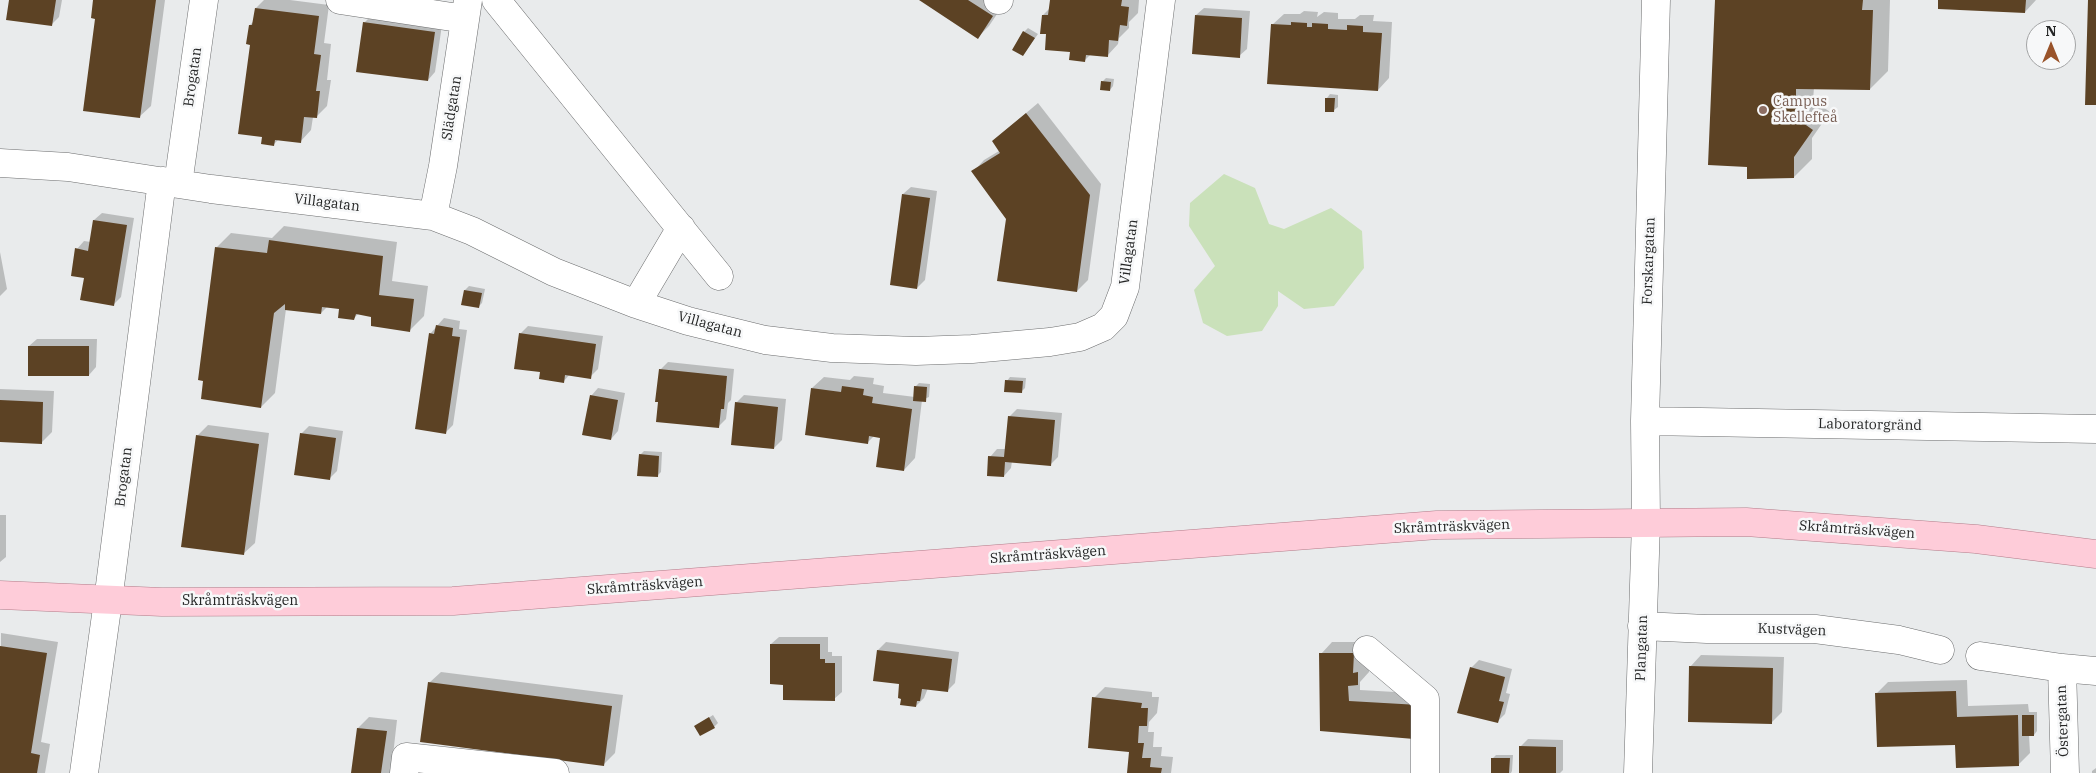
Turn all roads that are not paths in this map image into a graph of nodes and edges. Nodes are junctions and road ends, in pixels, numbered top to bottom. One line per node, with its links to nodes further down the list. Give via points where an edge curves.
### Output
1 (204, 0): 8 (street, Brogatan)
2 (340, 0): 6 (street)
3 (496, 0): 10 (street)
4 (1161, 0): 12 (street, Villagatan, via 1125,287 1114,316 1103,327 1080,337 972,349 832,348 765,340)
5 (1656, 0): 13 (street, Forskargatan)
6 (467, 9): 9 (street, Slädgatan)
7 (0, 163): 8 (street, Villagatan, via 68,167)
8 (170, 183): 9 (street, Villagatan); 18 (street, Brogatan)
9 (433, 216): 12 (street, Villagatan, via 472,231 554,272)
10 (681, 228): 11 (street); 12 (street)
11 (719, 276)
12 (636, 304)
13 (1645, 421): 14 (street, Laboratorgränd); 15 (street, Forskargatan)
14 (2096, 429)
15 (1646, 522): 16 (main road, Skråmträskvägen, via 1746,522 1976,539); 18 (main road, Skråmträskvägen, via 1437,525 453,601); 19 (street, Plangatan)
16 (2096, 554)
17 (0, 595): 18 (main road, Skråmträskvägen)
18 (108, 601): 25 (street, Brogatan)
19 (1642, 626): 21 (street, Kustvägen, via 1815,629 1899,640); 29 (street, Plangatan)
20 (1367, 650): 28 (street, via 1425,699)
21 (1940, 650)
22 (1980, 656): 23 (street)
23 (2062, 668): 24 (street); 30 (street, Östergatan)
24 (2096, 671)
25 (84, 773)
26 (404, 773): 27 (street, via 406,757)
27 (555, 773)
28 (1425, 773)
29 (1638, 773)
30 (2065, 773)

